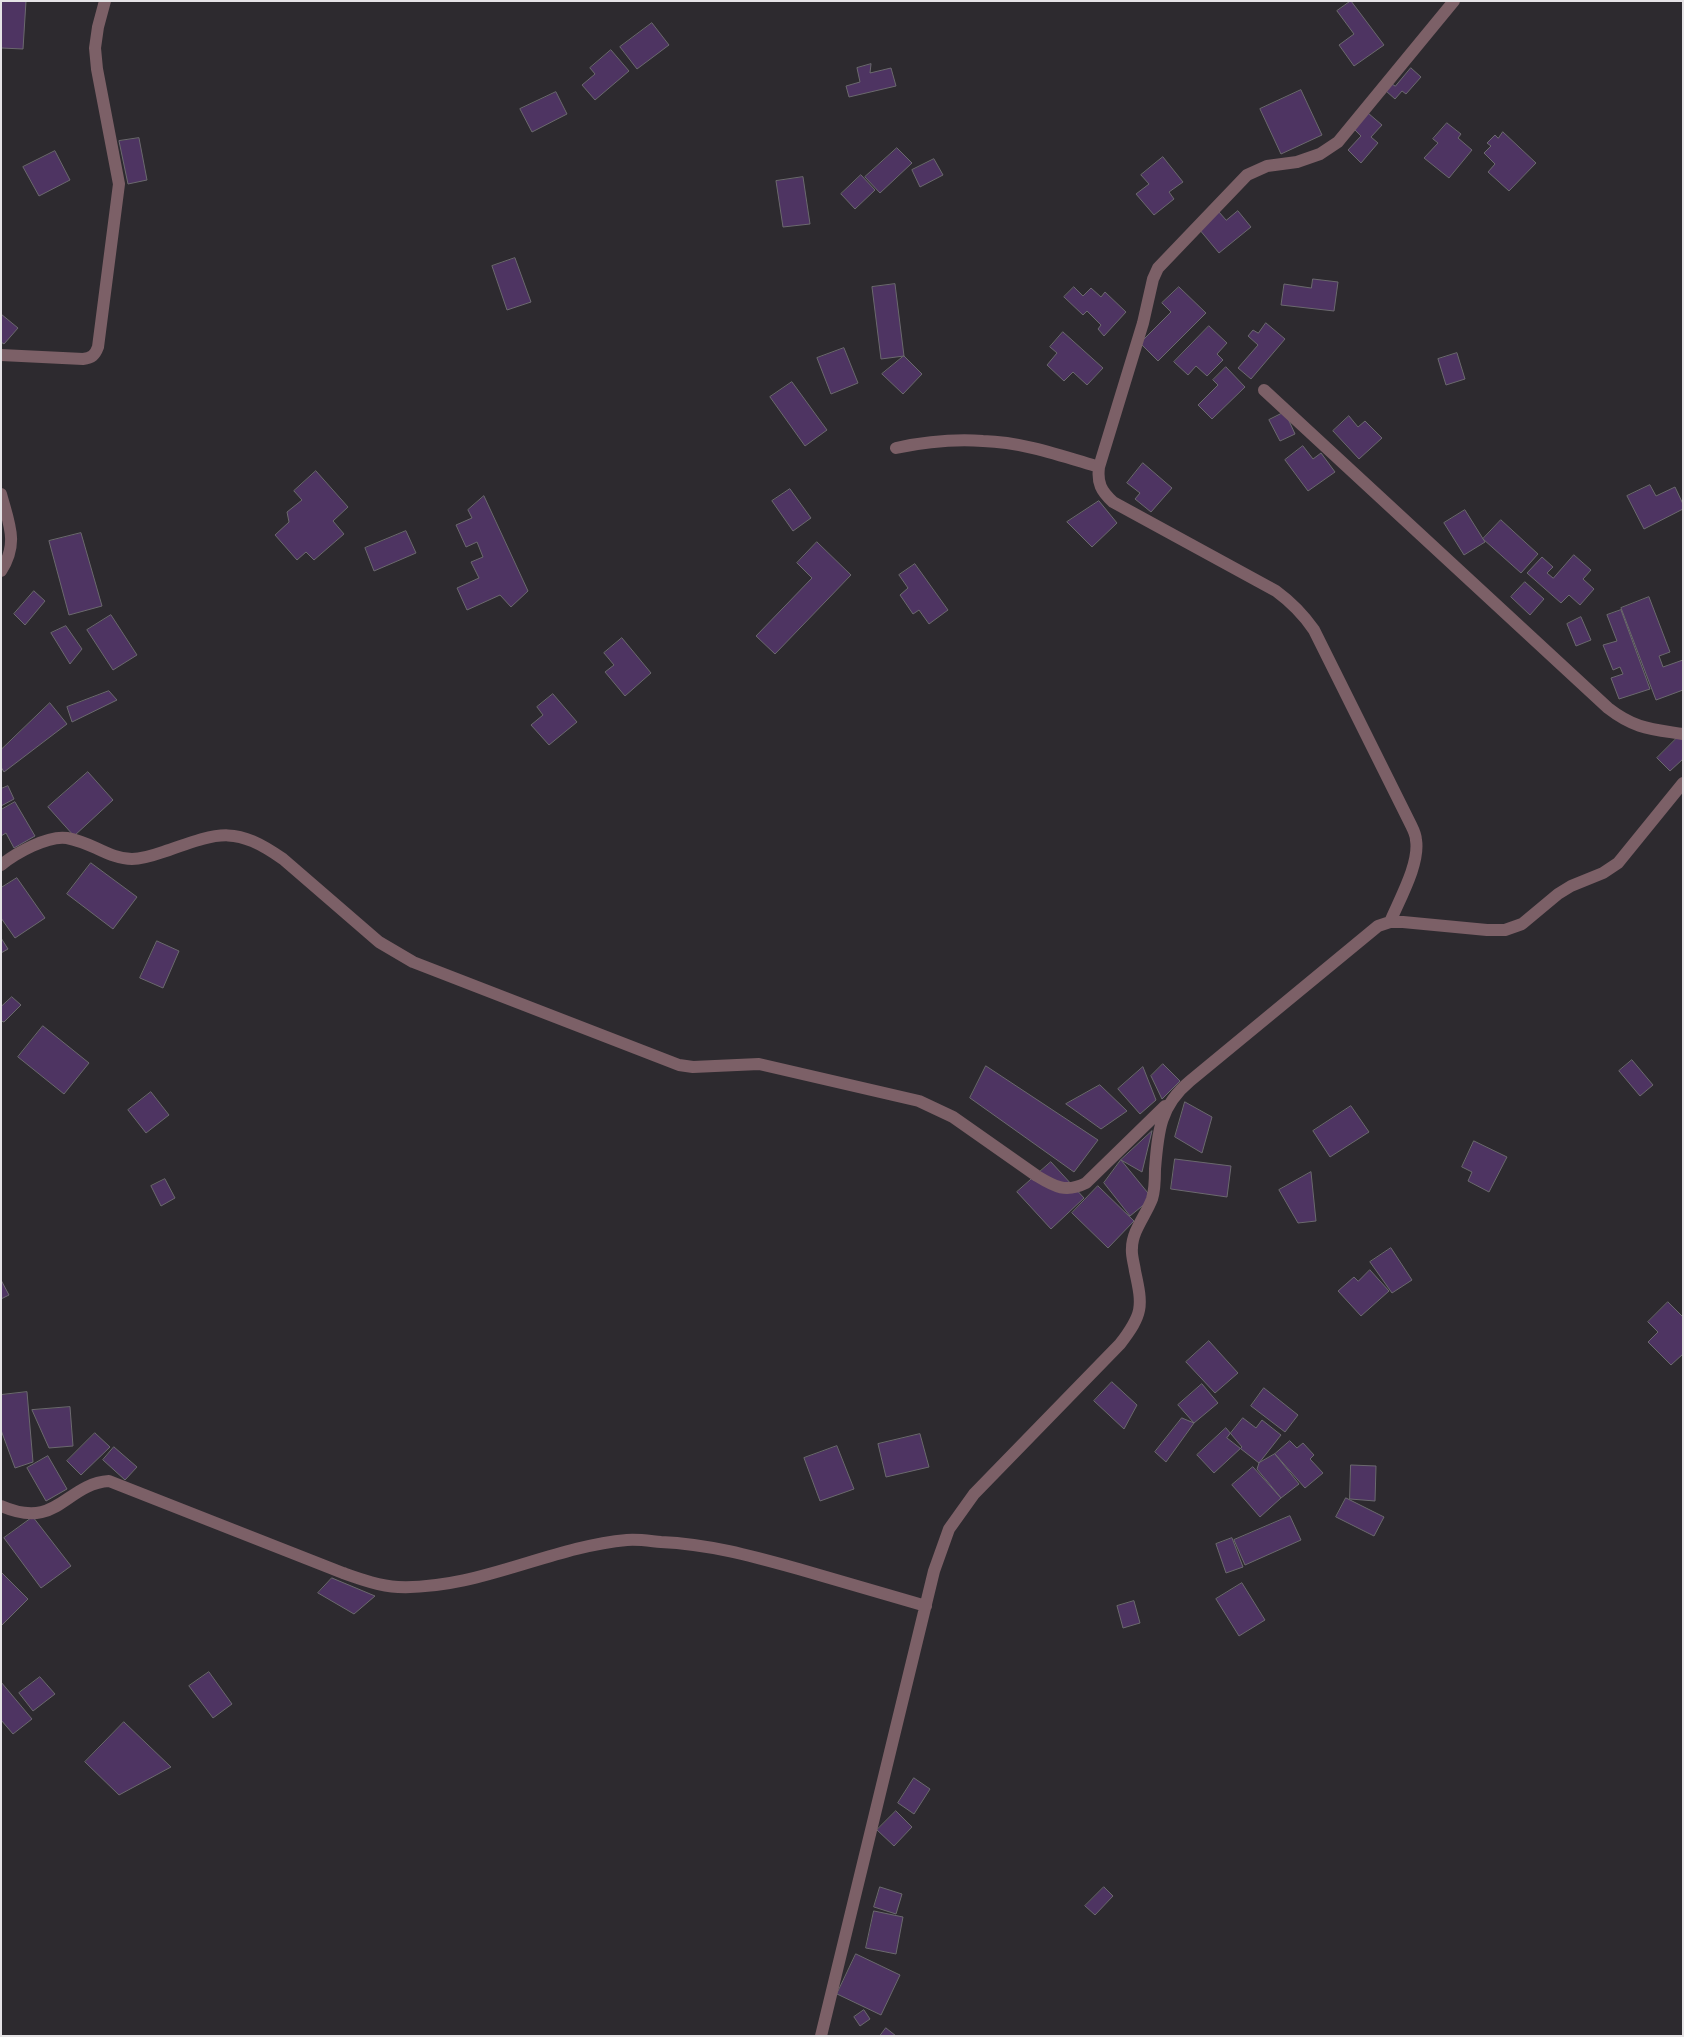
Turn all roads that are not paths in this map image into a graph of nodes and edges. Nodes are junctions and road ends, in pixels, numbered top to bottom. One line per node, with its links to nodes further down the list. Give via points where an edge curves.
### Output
1 (104, 1): 3 (street, via 95,48 118,184 96,354 83,359)
2 (1454, 1): 6 (street, via 1338,142 1320,154 1297,162 1267,166 1247,175 1158,268)
3 (1, 355)
4 (1264, 390): 9 (street, via 1608,708 1634,725)
5 (896, 448): 6 (street, via 923,443 984,440 1030,447)
6 (1099, 466): 12 (street, via 1100,488 1113,502 1276,591 1291,602 1314,630 1416,839 1414,865)
7 (1, 494): 8 (street, via 12,534 12,545)
8 (1, 572)
9 (1683, 734)
10 (1683, 783): 12 (street, via 1618,863 1558,894 1522,924 1505,930 1487,930)
11 (1, 865): 13 (street, via 53,838 66,838 130,859 147,857 208,836 238,836 268,848 379,942 413,962 679,1065 759,1064 919,1101 953,1117 1050,1184 1064,1188 1086,1183)
12 (1390, 922): 13 (street, via 1365,936)
13 (1172, 1099): 15 (street, via 1165,1111 1158,1138 1152,1198 1131,1249 1140,1296 1138,1317 1120,1344 962,1509 941,1548)
14 (1, 1506): 15 (street, via 10,1510 45,1512 98,1482 109,1481 342,1573 396,1587 486,1576 590,1545 629,1540 686,1543 751,1555)
15 (926, 1606): 16 (street)
16 (821, 2036)

